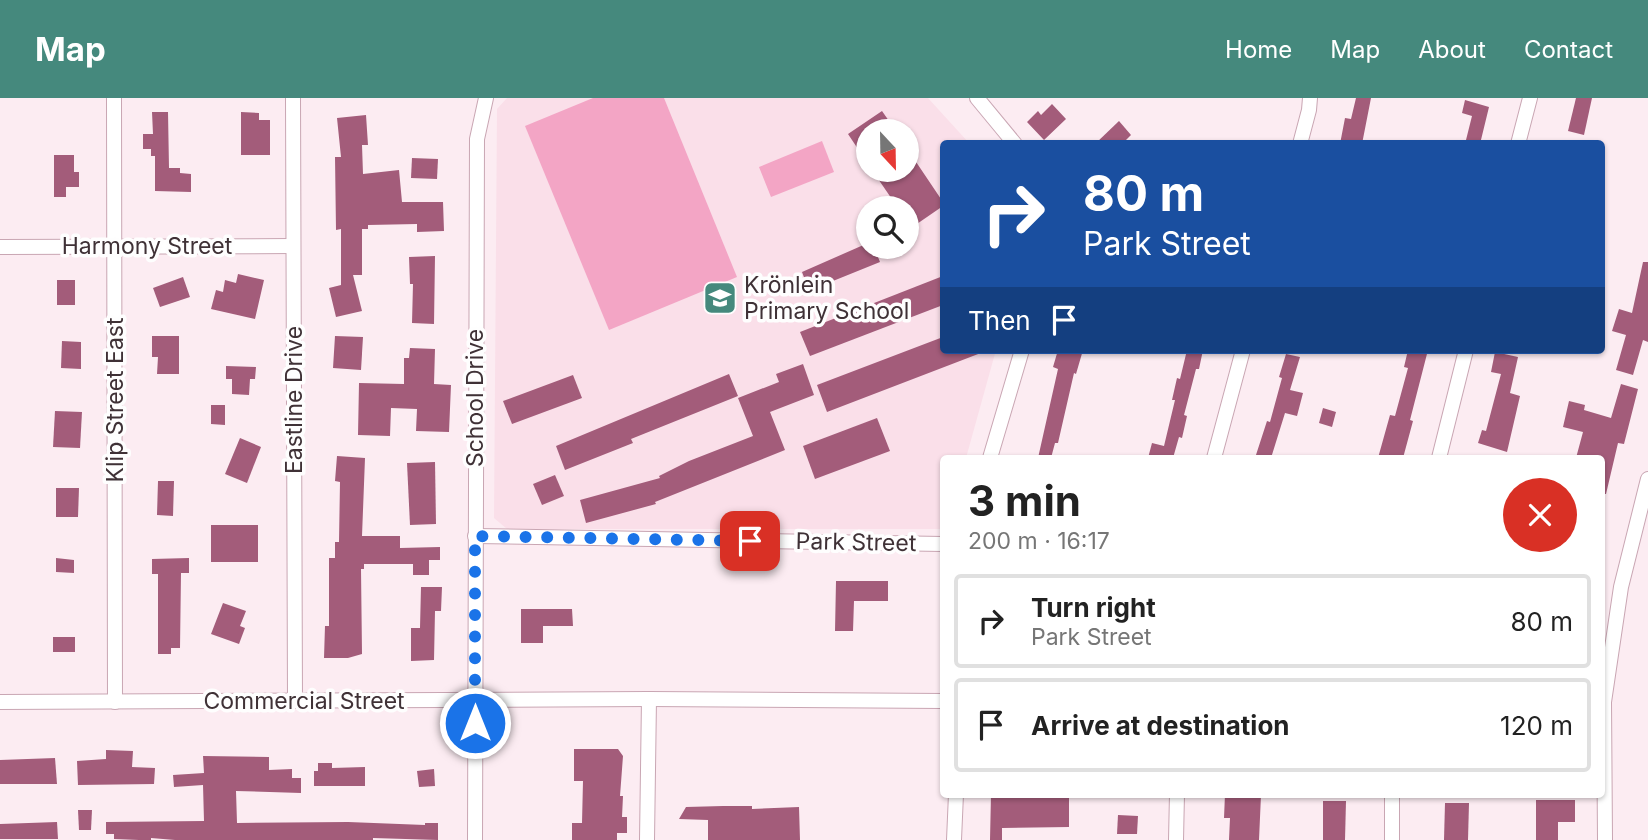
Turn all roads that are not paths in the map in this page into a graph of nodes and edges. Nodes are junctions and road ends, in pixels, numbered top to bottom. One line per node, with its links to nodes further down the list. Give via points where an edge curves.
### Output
1 (114, 98): 10 (street, Klip Street East)
2 (293, 98): 11 (street, Eastline Drive)
3 (486, 98): 20 (street, School Drive, via 477,139)
4 (1310, 98): 8 (street)
5 (1530, 98): 9 (street)
6 (986, 101): 7 (street)
7 (1012, 140)
8 (1301, 140)
9 (1519, 140)
10 (114, 246): 11 (street, Harmony Street); 12 (street, Harmony Street); 28 (street, Klip Street East)
11 (293, 246): 25 (street, Eastline Drive)
12 (0, 247)
13 (1021, 354): 16 (street)
14 (1242, 354): 17 (street)
15 (1465, 354): 18 (street)
16 (991, 455)
17 (1215, 455)
18 (1440, 455)
19 (1648, 479): 22 (street, via 1621,587)
20 (475, 536): 21 (street, Park Street); 24 (street, School Drive)
21 (940, 544)
22 (1605, 684)
23 (649, 699): 24 (street, Commercial Street); 26 (street, Commercial Street); 34 (street)
24 (474, 700): 25 (street, Commercial Street); 33 (street, School Drive)
25 (295, 701): 28 (street, Commercial Street)
26 (940, 701)
27 (0, 702): 28 (street, Commercial Street)
28 (116, 702)
29 (956, 798): 35 (street)
30 (1177, 798): 36 (street)
31 (1392, 798): 37 (street)
32 (1604, 798): 38 (street)
33 (475, 840)
34 (647, 840)
35 (954, 840)
36 (1176, 840)
37 (1392, 840)
38 (1605, 840)

